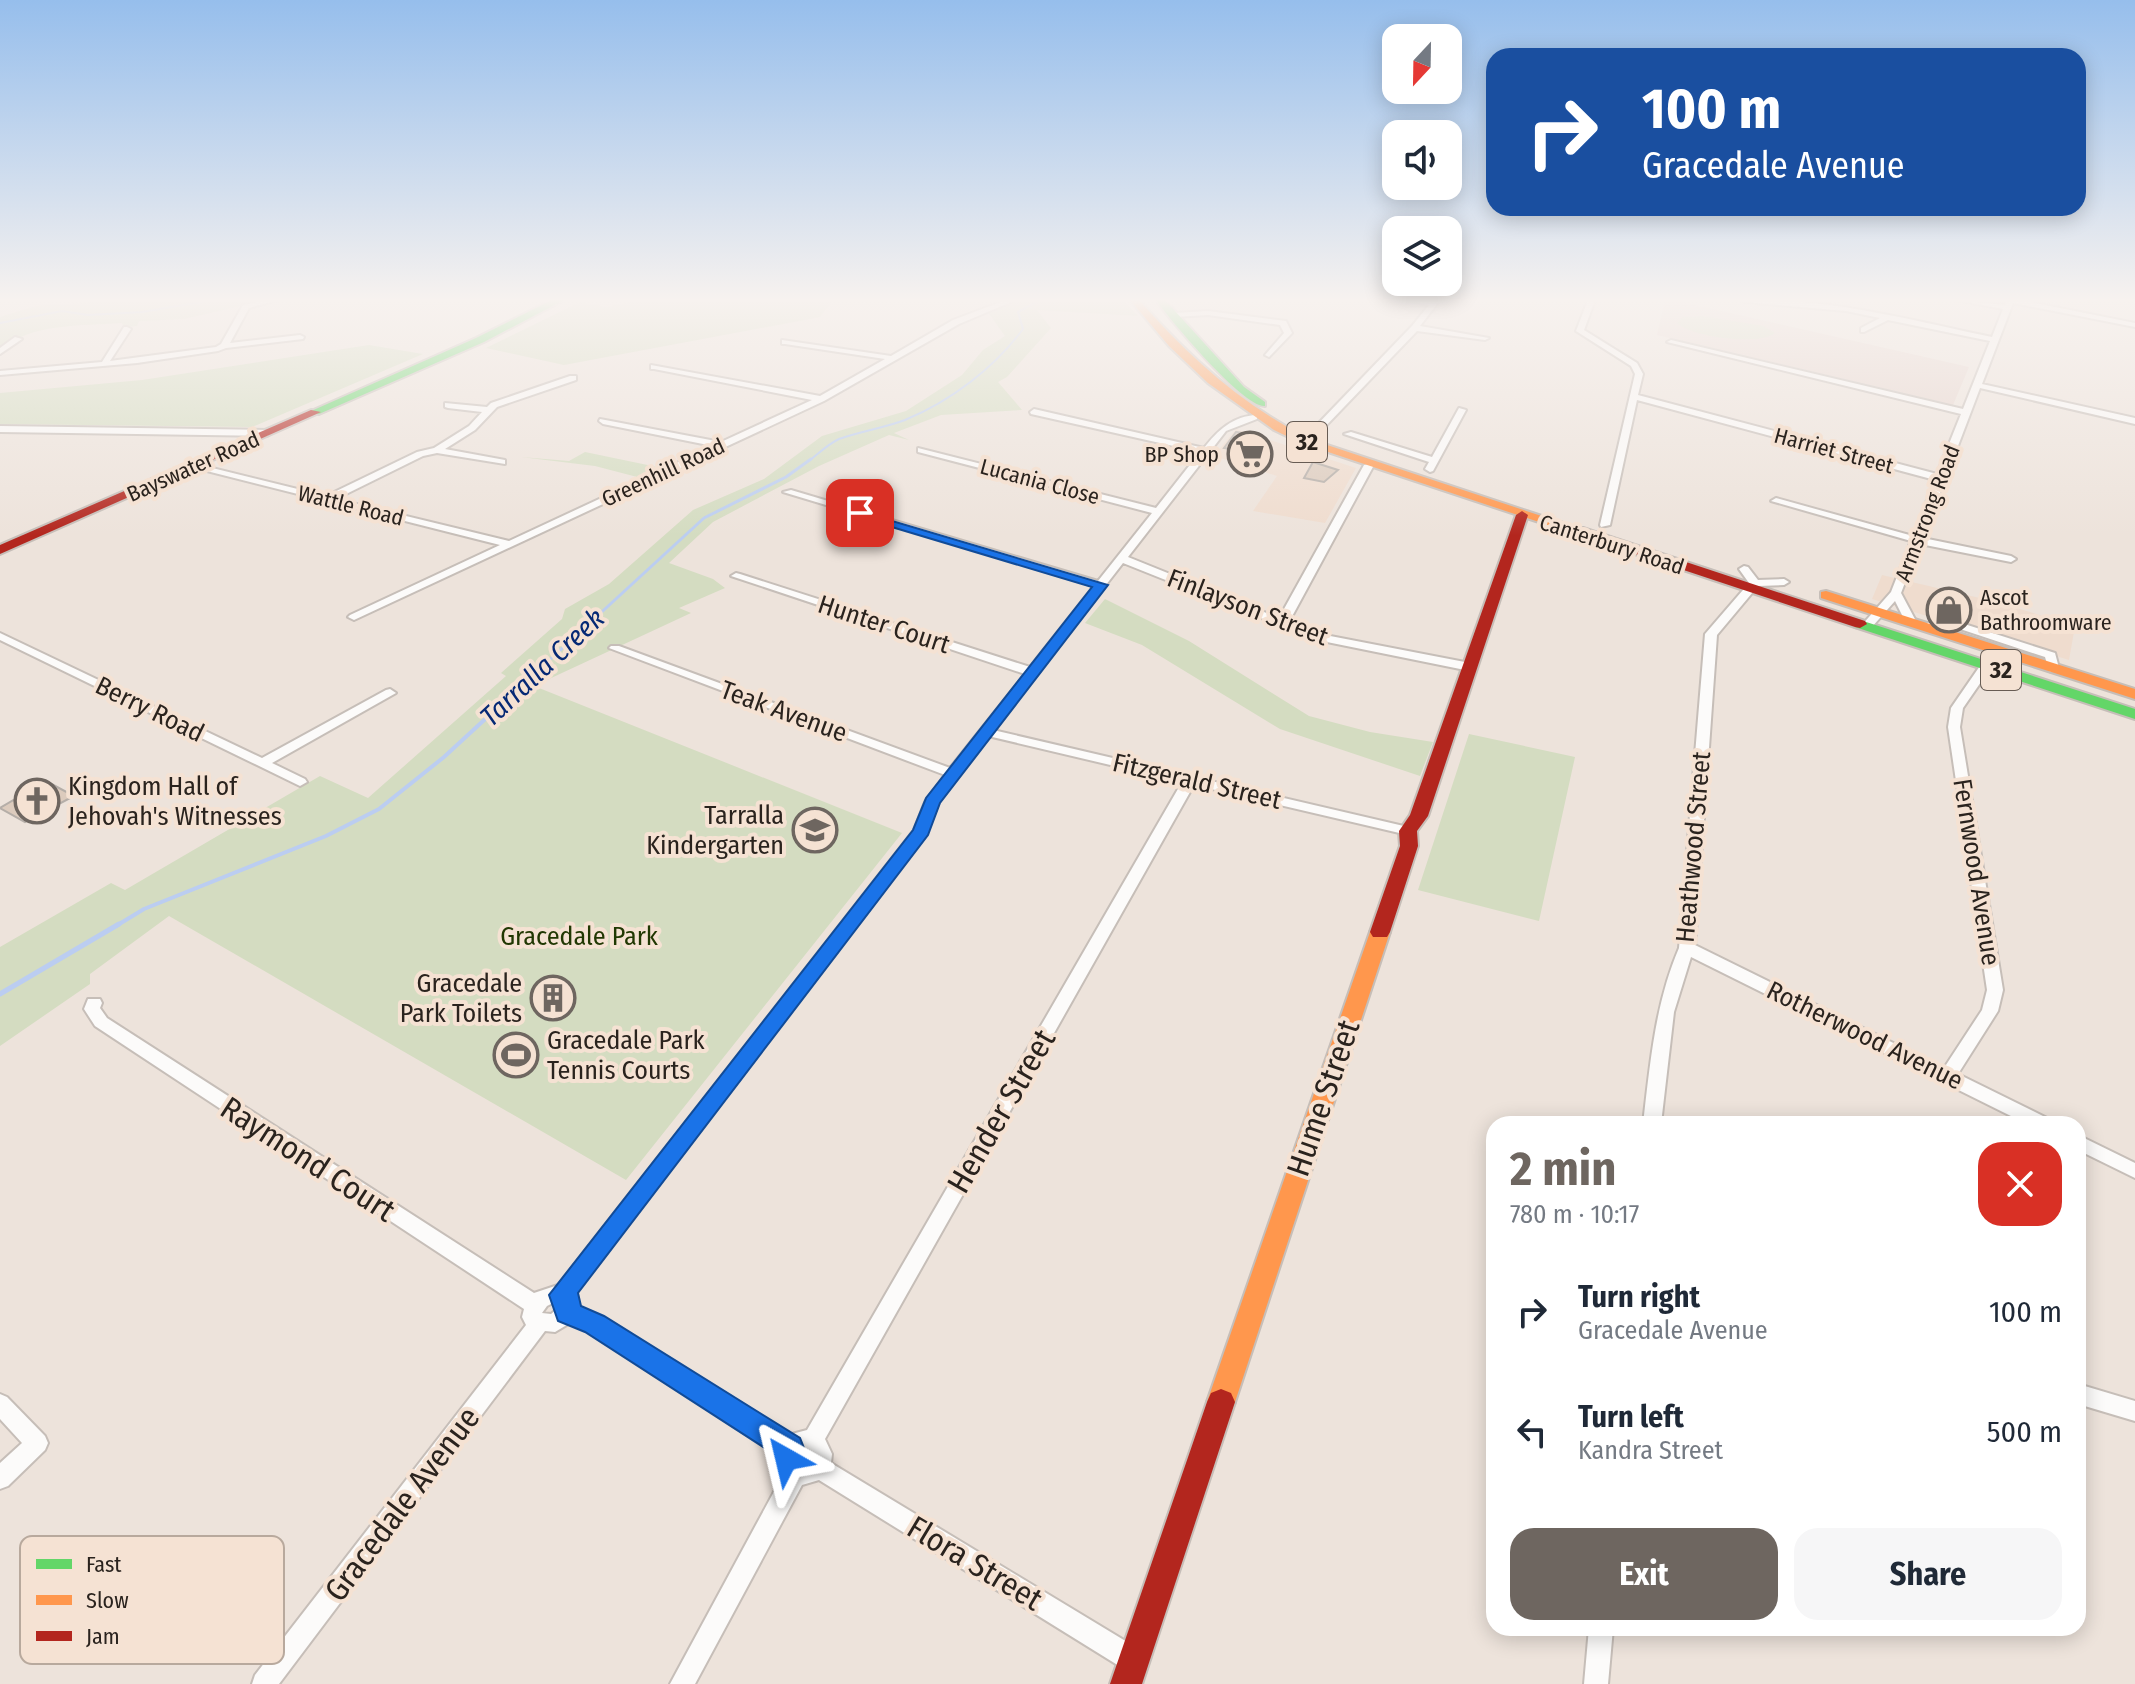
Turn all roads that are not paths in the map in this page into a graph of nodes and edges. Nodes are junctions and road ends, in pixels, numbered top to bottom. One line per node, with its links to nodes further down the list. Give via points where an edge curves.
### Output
1 (392, 379): 24 (main road, Bayswater Road)
2 (573, 379): 15 (street)
3 (714, 379): 13 (street)
4 (856, 379): 13 (street, Greenhill Road)
5 (1202, 379): 19 (main road, Canterbury Road / 32)
6 (1232, 379): 23 (main road, Canterbury Road / 32, via 1276,414)
7 (1366, 379): 23 (street)
8 (1638, 379): 12 (street)
9 (1825, 379): 18 (street)
10 (1980, 379): 11 (street, Armstrong Road)
11 (1977, 385): 18 (street, Armstrong Road); 21 (street)
12 (1635, 397): 34 (street, Harriet Street); 41 (street)
13 (821, 399): 26 (street, Greenhill Road)
14 (448, 405): 15 (street)
15 (487, 410): 27 (street, via 472,428)
16 (1462, 410): 32 (street)
17 (1034, 412): 29 (street)
18 (1965, 412): 34 (street, Armstrong Road)
19 (1254, 417): 29 (street, via 1227,426); 30 (main road, Canterbury Road / 32, via 1305,441)
20 (603, 421): 26 (street)
21 (2135, 421)
22 (0, 429): 24 (street)
23 (1316, 431): 30 (main road, Canterbury Road / 32)
24 (267, 433): 33 (main road, Bayswater Road)
25 (1348, 434): 32 (street)
26 (720, 445): 43 (street, Greenhill Road)
27 (437, 450): 31 (street); 36 (street)
28 (921, 450): 39 (street, Lucania Close)
29 (1207, 451): 39 (street)
30 (1374, 459): 32 (main road, Canterbury Road / 32); 40 (main road, Canterbury Road / 32); 54 (street)
31 (502, 462)
32 (1432, 465): 38 (main road, Canterbury Road / 32)
33 (192, 466): 36 (street, Wattle Road); 44 (main road, Bayswater Road)
34 (1940, 478): 42 (street, Armstrong Road)
35 (788, 492): 49 (street)
36 (328, 499): 43 (street, Wattle Road)
37 (1776, 501): 42 (street)
38 (1541, 504): 40 (main road); 41 (main road, Canterbury Road / 32)
39 (1159, 512): 45 (street)
40 (1522, 515): 48 (main road, Canterbury Road / 32); 58 (main road, Hume Street)
41 (1605, 525): 48 (main road, Canterbury Road / 32)
42 (1918, 540): 46 (street); 50 (street, Armstrong Road)
43 (509, 544): 51 (street, Greenhill Road)
44 (0, 550)
45 (1123, 559): 49 (street); 54 (street, Finlayson Street)
46 (2011, 559)
47 (736, 576): 59 (street, Hunter Court)
48 (1750, 580): 52 (main road, Canterbury Road / 32); 52 (main road, Canterbury Road / 32, via 1784,582); 69 (street, Heathwood Street, via 1711,634)
49 (1101, 585): 59 (street)
50 (1896, 593): 52 (street, Armstrong Road); 53 (street, Armstrong Road)
51 (354, 617)
52 (1873, 619): 53 (main road, Canterbury Road / 32); 57 (main road, Canterbury Road / 32)
53 (1916, 624): 61 (main road, Canterbury Road / 32)
54 (1281, 625): 58 (street, Finlayson Street)
55 (0, 636): 64 (street, Berry Road)
56 (615, 648): 65 (street, Teak Avenue)
57 (1986, 666): 62 (main road, Canterbury Road / 32); 71 (street, Fernwood Avenue, via 1957,708 1954,727 1995,990 1990,1011)
58 (1470, 667): 68 (main road, Hume Street, via 1419,816)
59 (1032, 672): 63 (street)
60 (390, 693): 64 (street)
61 (2135, 694)
62 (2135, 714)
63 (986, 732): 65 (street); 66 (street, Fitzgerald Street)
64 (263, 763): 67 (street, Berry Road)
65 (953, 773): 76 (street, via 932,802 921,831)
66 (1190, 780): 68 (street, Fitzgerald Street); 81 (street, Hender Street)
67 (300, 782)
68 (1408, 831): 86 (main road, Hume Street, via 1409,846)
69 (1687, 948): 71 (street, Rotherwood Avenue); 72 (street, Heathwood Street, via 1662,1032)
70 (94, 1003): 77 (street, Raymond Court, via 96,1016 112,1030)
71 (1948, 1076): 73 (street, Rotherwood Avenue)
72 (1653, 1116)
73 (2027, 1116)
74 (2086, 1146): 75 (street)
75 (2135, 1171)
76 (565, 1304): 77 (street, via 550,1294); 81 (street)
77 (537, 1315): 85 (street, Gracedale Avenue)
78 (2086, 1396): 80 (street)
79 (0, 1404): 83 (street, via 37,1443)
80 (2135, 1411)
81 (801, 1445): 82 (street, via 787,1463); 82 (street, via 821,1452)
82 (806, 1470): 86 (street, Flora Street); 89 (street)
83 (0, 1478)
84 (1600, 1636): 91 (street)
85 (284, 1657)
86 (1133, 1660): 90 (main road, Hume Street)
87 (279, 1664): 88 (street, Gracedale Avenue)
88 (264, 1684)
89 (682, 1684)
90 (1126, 1684)
91 (1596, 1684)

